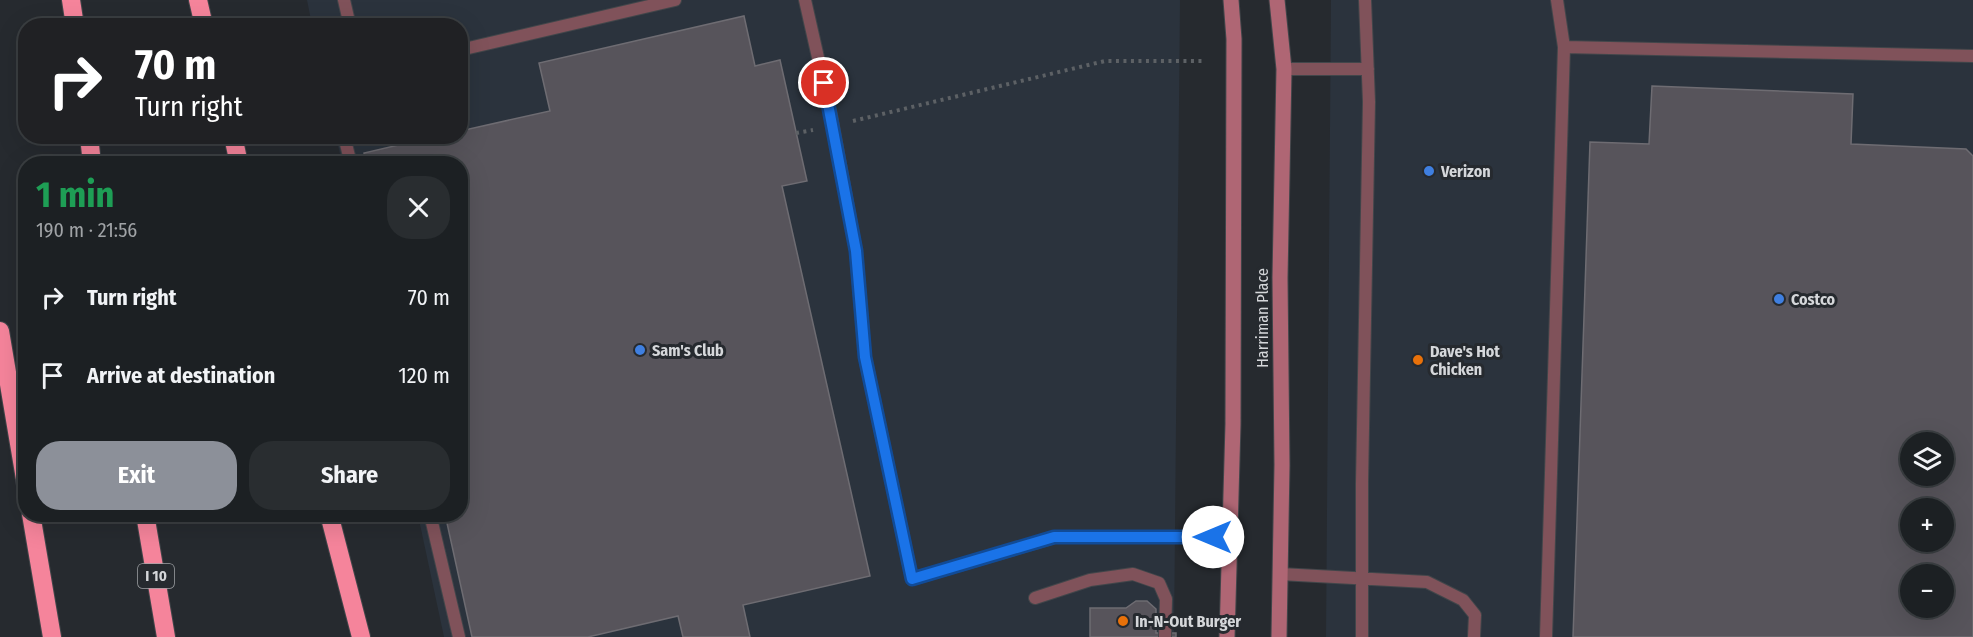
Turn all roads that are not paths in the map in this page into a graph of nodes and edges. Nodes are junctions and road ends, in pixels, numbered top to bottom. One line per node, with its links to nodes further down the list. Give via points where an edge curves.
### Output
1 (71, 0): 10 (highway)
2 (198, 0): 11 (highway)
3 (344, 0): 12 (lane)
4 (675, 0): 14 (lane)
5 (805, 0): 24 (lane, via 856,251 865,357 912,579 1054,537)
6 (1231, 0): 24 (street, Harriman Place, via 1234,192)
7 (1277, 0): 16 (street, Harriman Place)
8 (1365, 0): 17 (lane)
9 (1557, 0): 13 (lane)
10 (74, 18)
11 (202, 18)
12 (348, 18)
13 (1564, 47): 15 (lane); 37 (lane)
14 (468, 48)
15 (1973, 56)
16 (1284, 69): 17 (lane); 25 (street, Harriman Place)
17 (1368, 69): 26 (lane)
18 (0, 331): 19 (highway)
19 (18, 438)
20 (32, 522): 28 (highway)
21 (146, 522): 29 (highway, I 10)
22 (331, 522): 30 (highway)
23 (432, 522): 31 (lane)
24 (1229, 537): 33 (street, Harriman Place)
25 (1280, 574): 26 (lane); 34 (street, Harriman Place)
26 (1363, 580): 35 (lane); 36 (lane, via 1427,582 1469,607 1475,615)
27 (1035, 598): 32 (lane, via 1090,580 1133,574 1159,583 1166,599)
28 (52, 637)
29 (166, 637)
30 (361, 637)
31 (459, 637)
32 (1166, 637)
33 (1227, 637)
34 (1279, 637)
35 (1362, 637)
36 (1474, 637)
37 (1546, 637)

